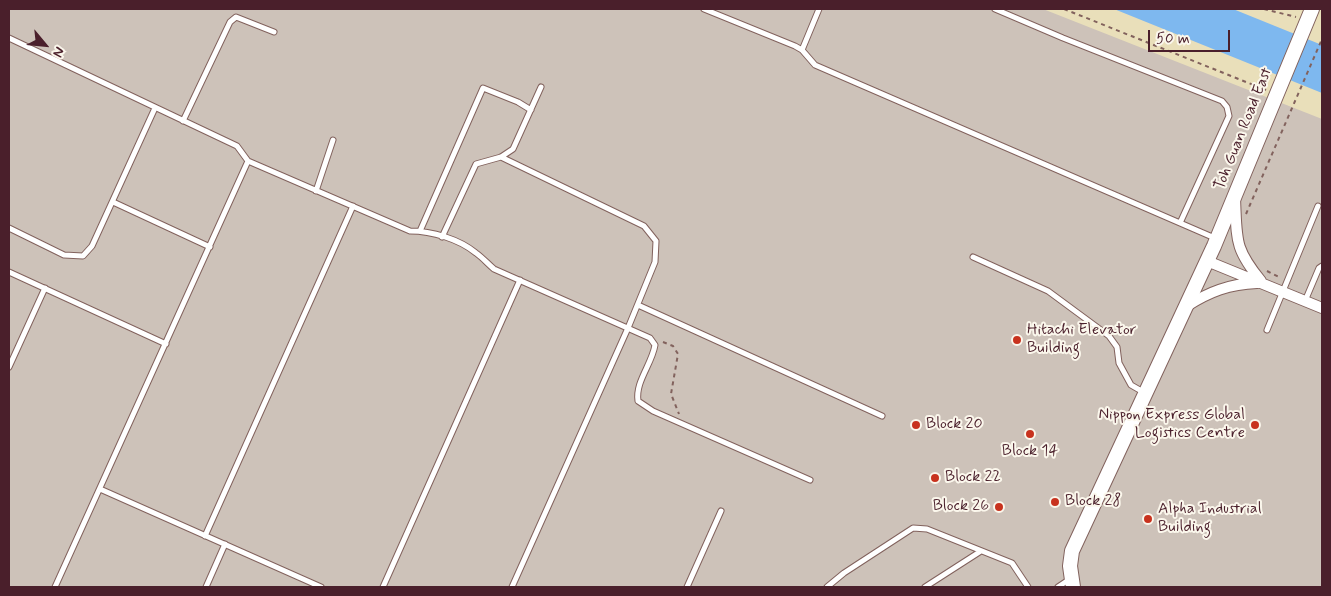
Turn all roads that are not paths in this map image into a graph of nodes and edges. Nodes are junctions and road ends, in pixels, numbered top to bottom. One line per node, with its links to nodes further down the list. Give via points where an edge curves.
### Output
1 (704, 9): 7 (lane)
2 (818, 9): 7 (lane)
3 (996, 9): 20 (lane, via 1222,101 1229,116)
4 (1312, 9): 16 (street, Toh Guan Road East)
5 (274, 32): 11 (lane, via 236,17 230,22)
6 (9, 38): 9 (lane)
7 (802, 50): 20 (lane, via 816,65)
8 (541, 87): 10 (lane)
9 (155, 108): 11 (lane); 17 (lane)
10 (530, 110): 13 (lane, via 513,149); 22 (lane, via 483,88)
11 (183, 121): 14 (lane, via 237,146)
12 (333, 140): 15 (lane)
13 (501, 157): 23 (lane, via 476,164); 35 (lane, via 644,226 656,241 655,262)
14 (248, 161): 15 (lane); 25 (lane)
15 (316, 191): 18 (lane)
16 (1235, 197): 24 (street, Toh Guan Road East); 31 (street, via 1240,251)
17 (112, 202): 21 (lane, via 92,246 83,256 64,255); 25 (lane)
18 (353, 206): 22 (lane, via 410,231); 47 (lane)
19 (1318, 206): 32 (lane)
20 (1180, 223): 24 (lane)
21 (9, 228)
22 (420, 231): 23 (lane)
23 (442, 237): 30 (lane, via 476,252 494,269)
24 (1217, 239): 27 (street, Toh Guan Road East)
25 (210, 247): 40 (lane)
26 (973, 257): 42 (lane, via 1048,291 1109,336 1131,385)
27 (1208, 261): 31 (street); 36 (street, Toh Guan Road East)
28 (1322, 266): 34 (lane)
29 (9, 272): 33 (lane)
30 (520, 280): 38 (lane); 54 (lane)
31 (1263, 283): 32 (street); 36 (street, via 1221,288)
32 (1285, 286): 34 (street); 39 (lane)
33 (44, 288): 40 (lane); 41 (lane)
34 (1305, 300): 37 (street)
35 (638, 305): 38 (lane); 43 (lane)
36 (1187, 306): 42 (street, Toh Guan Road East)
37 (1322, 308)
38 (628, 328): 44 (lane, via 650,338 655,345 637,392 638,401 653,411); 55 (lane)
39 (1267, 330)
40 (166, 344): 45 (lane)
41 (9, 366)
42 (1146, 394): 50 (street, Toh Guan Road East, via 1072,551)
43 (882, 416)
44 (810, 480)
45 (100, 489): 47 (lane); 51 (lane)
46 (721, 511): 56 (lane)
47 (205, 536): 48 (lane)
48 (224, 544): 52 (lane); 53 (lane)
49 (981, 551): 57 (lane, via 927,529 913,528); 58 (lane); 59 (lane, via 1012,563)
50 (1072, 582): 60 (lane)
51 (56, 587)
52 (206, 587)
53 (321, 587)
54 (383, 587)
55 (512, 587)
56 (687, 587)
57 (827, 587)
58 (925, 587)
59 (1028, 587)
60 (1058, 587)

